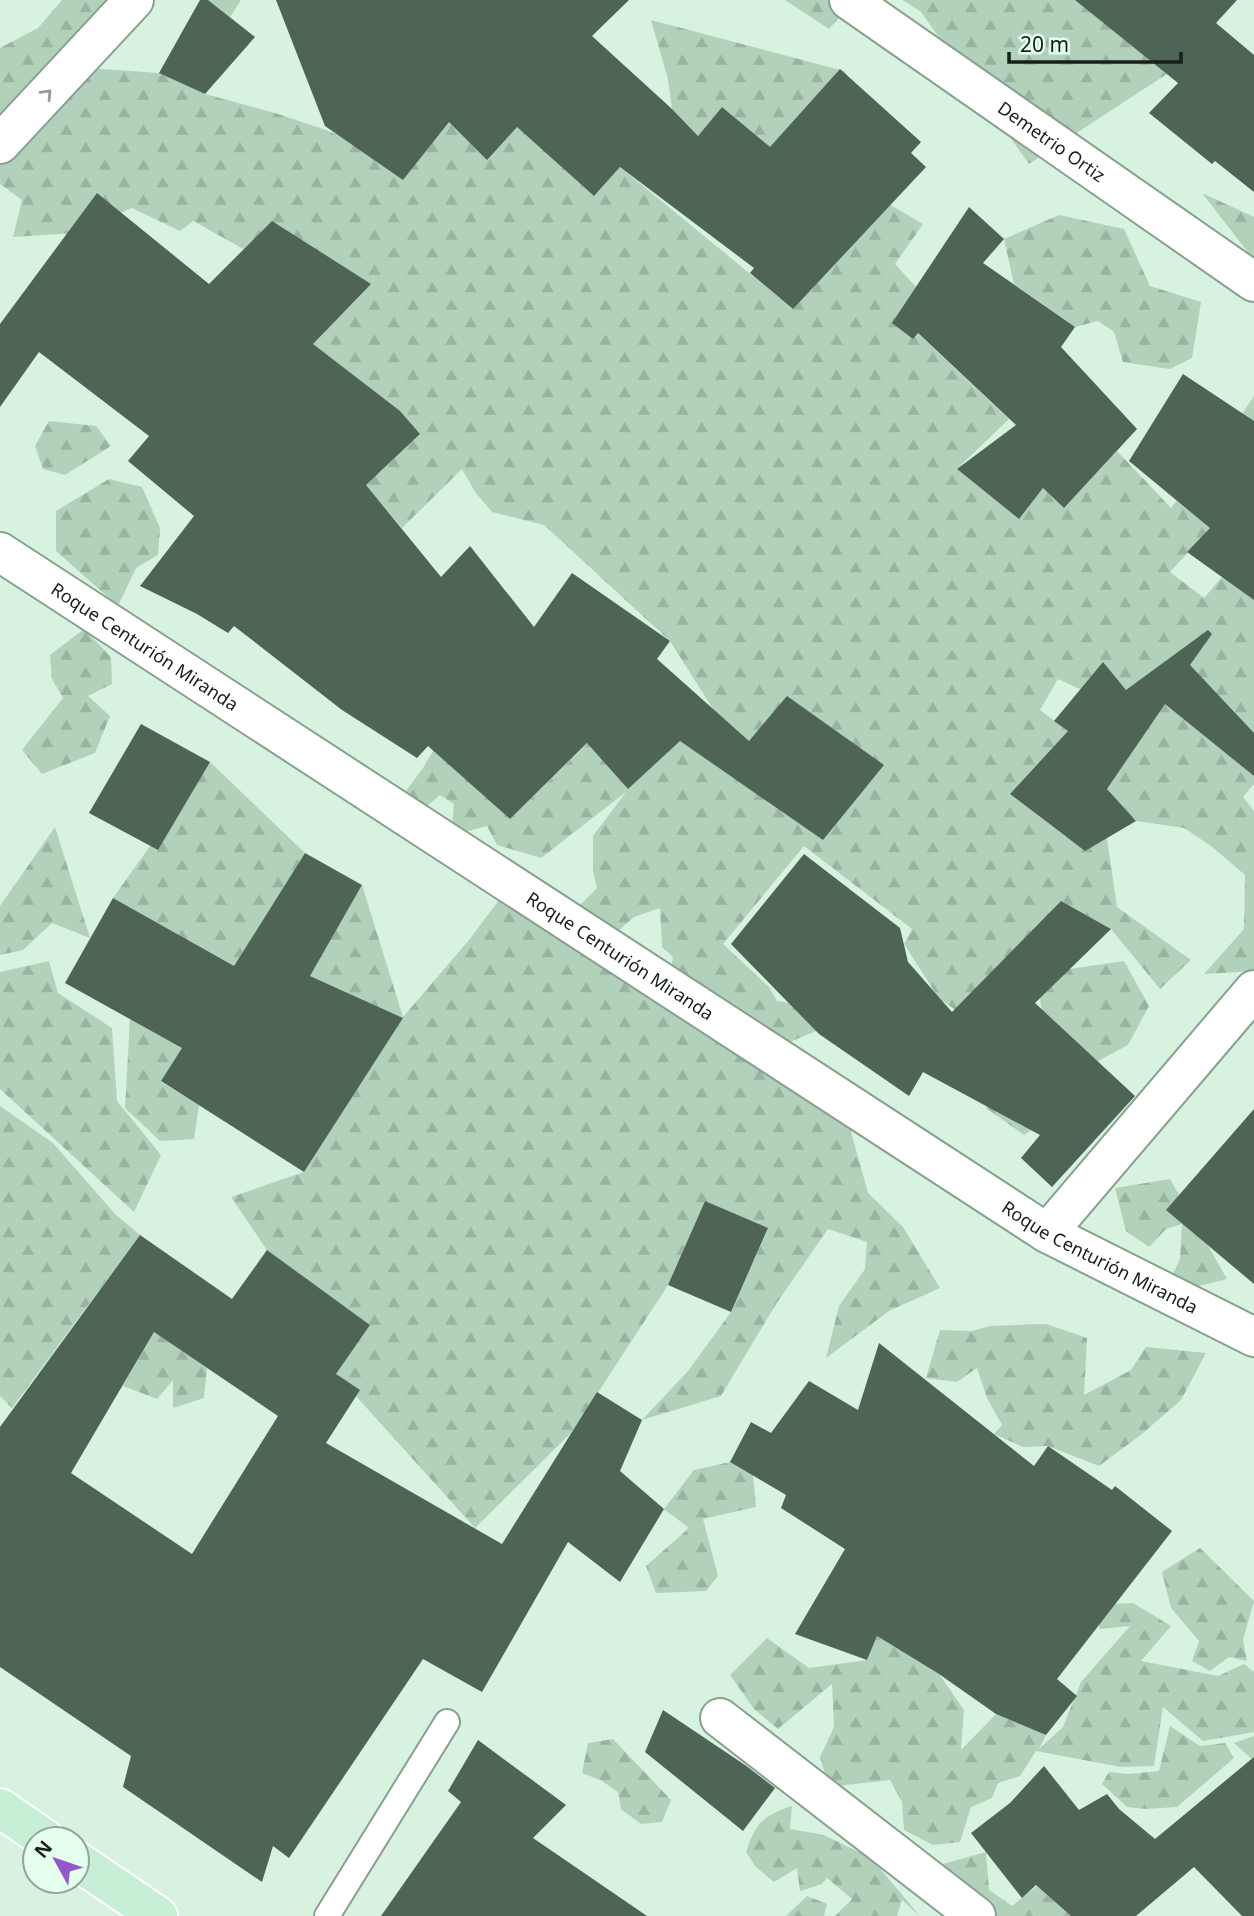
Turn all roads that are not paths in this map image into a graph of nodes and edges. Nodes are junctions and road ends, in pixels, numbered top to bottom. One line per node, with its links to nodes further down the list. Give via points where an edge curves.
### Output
1 (134, 0): 3 (street, one-way to 1)
2 (849, 0): 4 (street, Demetrio Ortiz)
3 (0, 144)
4 (1254, 282)
5 (0, 552): 7 (street, Roque Centurión Miranda)
6 (1254, 990): 7 (street)
7 (1047, 1233): 8 (street, Roque Centurión Miranda)
8 (1254, 1338)
9 (720, 1718): 16 (street)
10 (447, 1722): 15 (lane)
11 (0, 1808): 12 (main road)
12 (25, 1825)
13 (91, 1871): 14 (main road)
14 (158, 1916)
15 (327, 1916)
16 (976, 1916)

